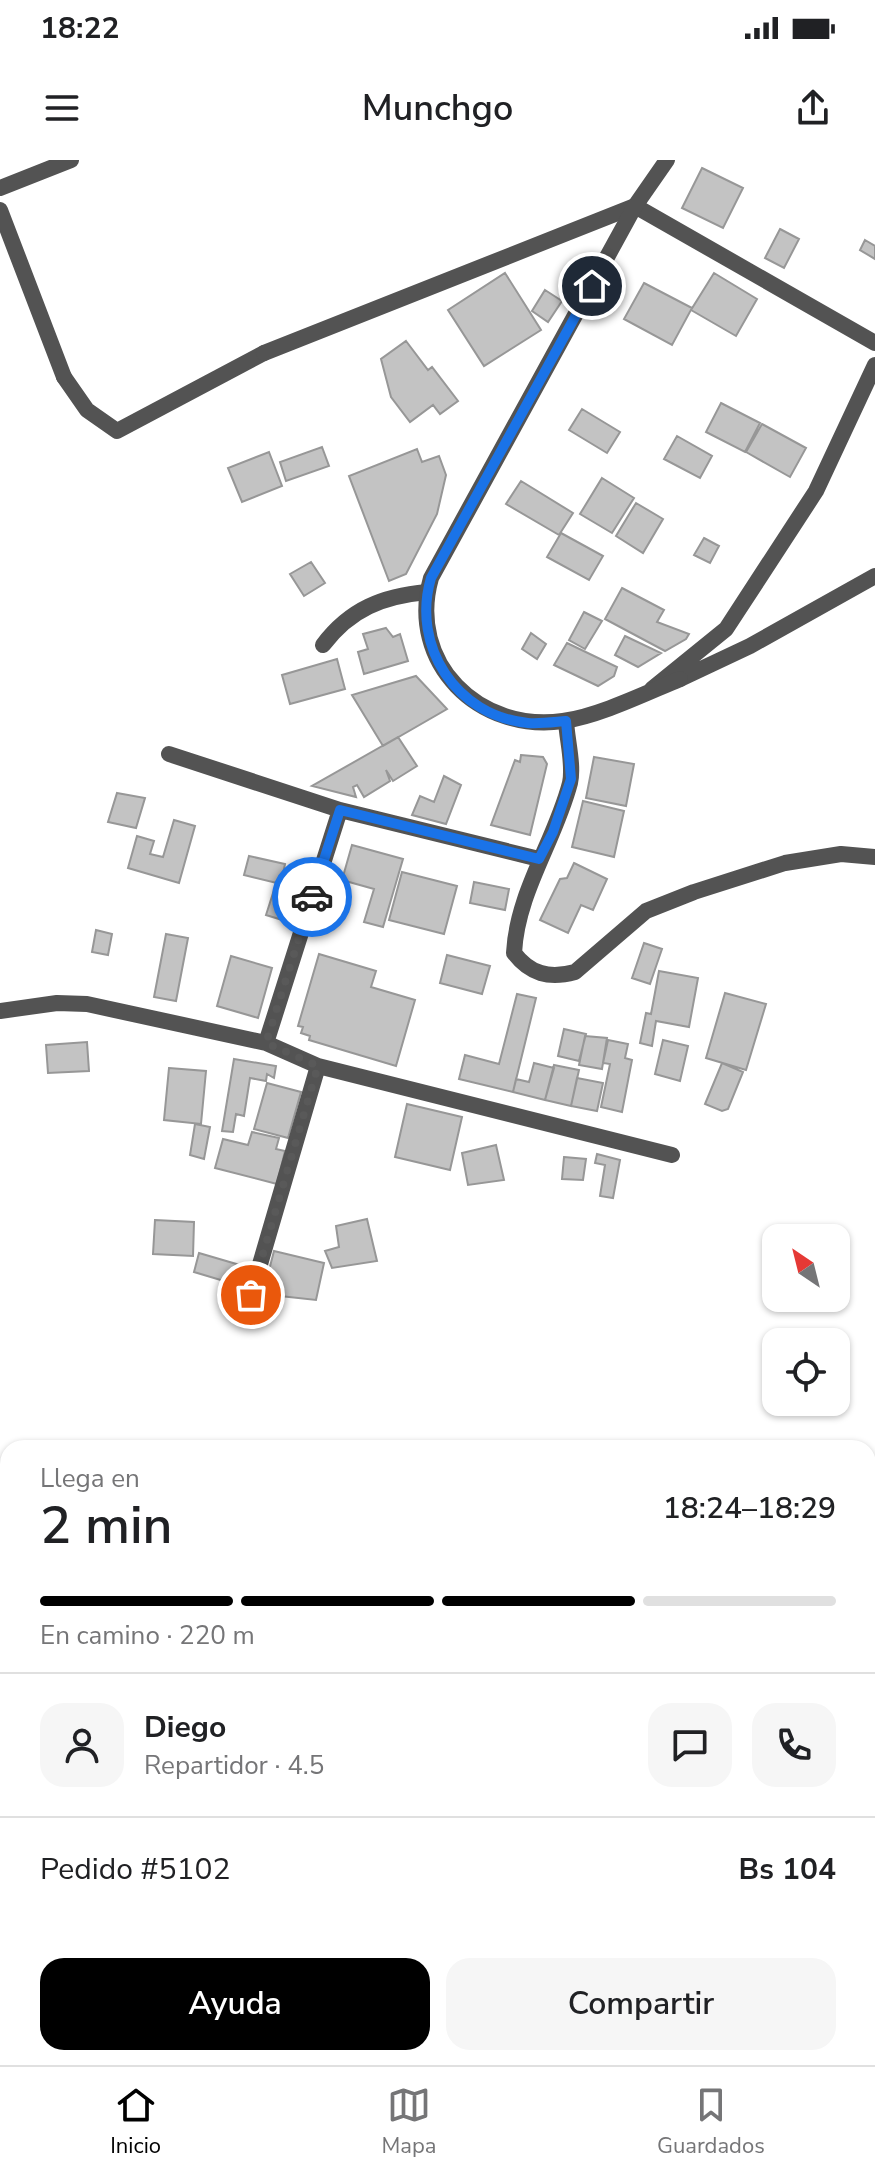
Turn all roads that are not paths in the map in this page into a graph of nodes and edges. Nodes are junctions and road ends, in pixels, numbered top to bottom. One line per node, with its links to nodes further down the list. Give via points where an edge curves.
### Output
1 (71, 160): 3 (street)
2 (667, 160): 4 (street)
3 (0, 188)
4 (635, 206): 5 (street, via 264,353 117,431 87,410 64,377); 6 (street); 9 (street)
5 (0, 210)
6 (875, 343)
7 (875, 365): 11 (street, via 816,491 726,629)
8 (875, 576): 11 (street, via 750,646)
9 (427, 592): 10 (street, via 397,595 358,610 343,619); 12 (street, via 431,647 458,691 501,717 529,723)
10 (323, 645)
11 (647, 692): 12 (street)
12 (566, 721): 16 (street, via 571,779)
13 (169, 754): 14 (street)
14 (340, 810): 16 (street); 18 (street)
15 (875, 857): 16 (street, via 841,854 785,863 683,896 646,911 586,965 560,976 532,971 514,953)
16 (539, 859)
17 (0, 1011): 18 (street, via 87,1004)
18 (266, 1043): 19 (street)
19 (318, 1066): 20 (street); 21 (street)
20 (672, 1155)
21 (251, 1295)

